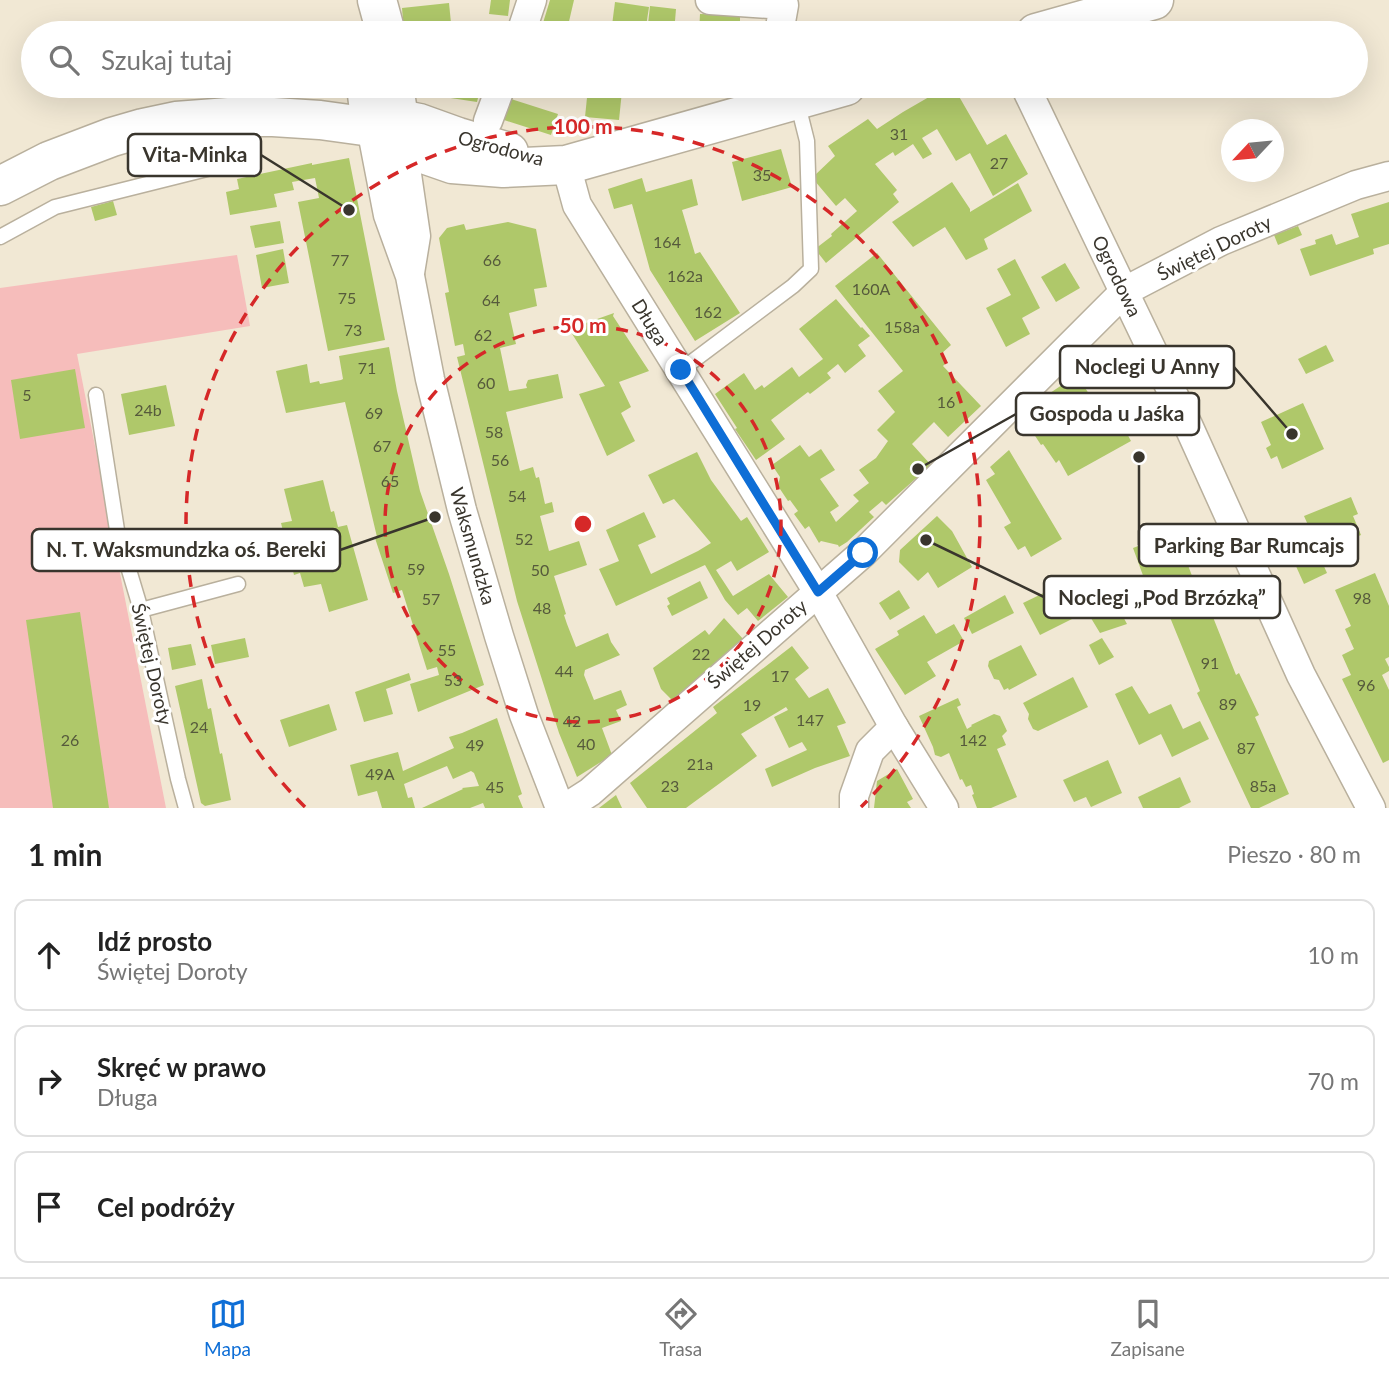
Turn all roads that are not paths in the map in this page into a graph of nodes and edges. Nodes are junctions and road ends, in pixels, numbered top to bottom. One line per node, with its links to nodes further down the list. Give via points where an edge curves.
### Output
1 (363, 0): 7 (street)
2 (377, 0): 8 (street)
3 (532, 0): 9 (street)
4 (710, 0): 6 (street)
5 (1154, 0): 11 (street)
6 (785, 3): 10 (street)
7 (360, 21)
8 (383, 21)
9 (525, 21)
10 (781, 21)
11 (1079, 21)
12 (375, 98): 18 (street, Waksmundzka)
13 (497, 98): 19 (street)
14 (784, 98): 20 (street, Ogrodowa)
15 (791, 98): 26 (lane, via 807,141 811,268)
16 (1031, 98): 25 (street, Ogrodowa)
17 (229, 117): 18 (street, Ogrodowa); 22 (street, Ogrodowa, via 176,121 113,137); 23 (lane, via 219,166 55,207)
18 (392, 120): 20 (street, Ogrodowa, via 452,164 503,168); 24 (street, Waksmundzka, via 416,236); 24 (street, Waksmundzka, via 388,215)
19 (488, 121)
20 (566, 165): 26 (street, Długa, via 577,205)
21 (1389, 176): 25 (street, Świętej Doroty, via 1221,240)
22 (0, 186)
23 (0, 237)
24 (410, 276): 33 (street, Waksmundzka, via 462,510 524,715)
25 (1125, 292): 29 (street, Świętej Doroty, via 863,553); 36 (street, Ogrodowa, via 1301,675)
26 (681, 370): 29 (street, Długa)
27 (96, 396): 30 (lane, Świętej Doroty, via 117,530)
28 (239, 584): 30 (lane)
29 (818, 592): 31 (street, Długa); 33 (street, Świętej Doroty, via 590,792)
30 (141, 610): 32 (lane, Świętej Doroty)
31 (894, 727): 34 (street, via 870,751); 35 (street, Długa)
32 (186, 808)
33 (563, 808)
34 (854, 808)
35 (944, 808)
36 (1371, 808)

